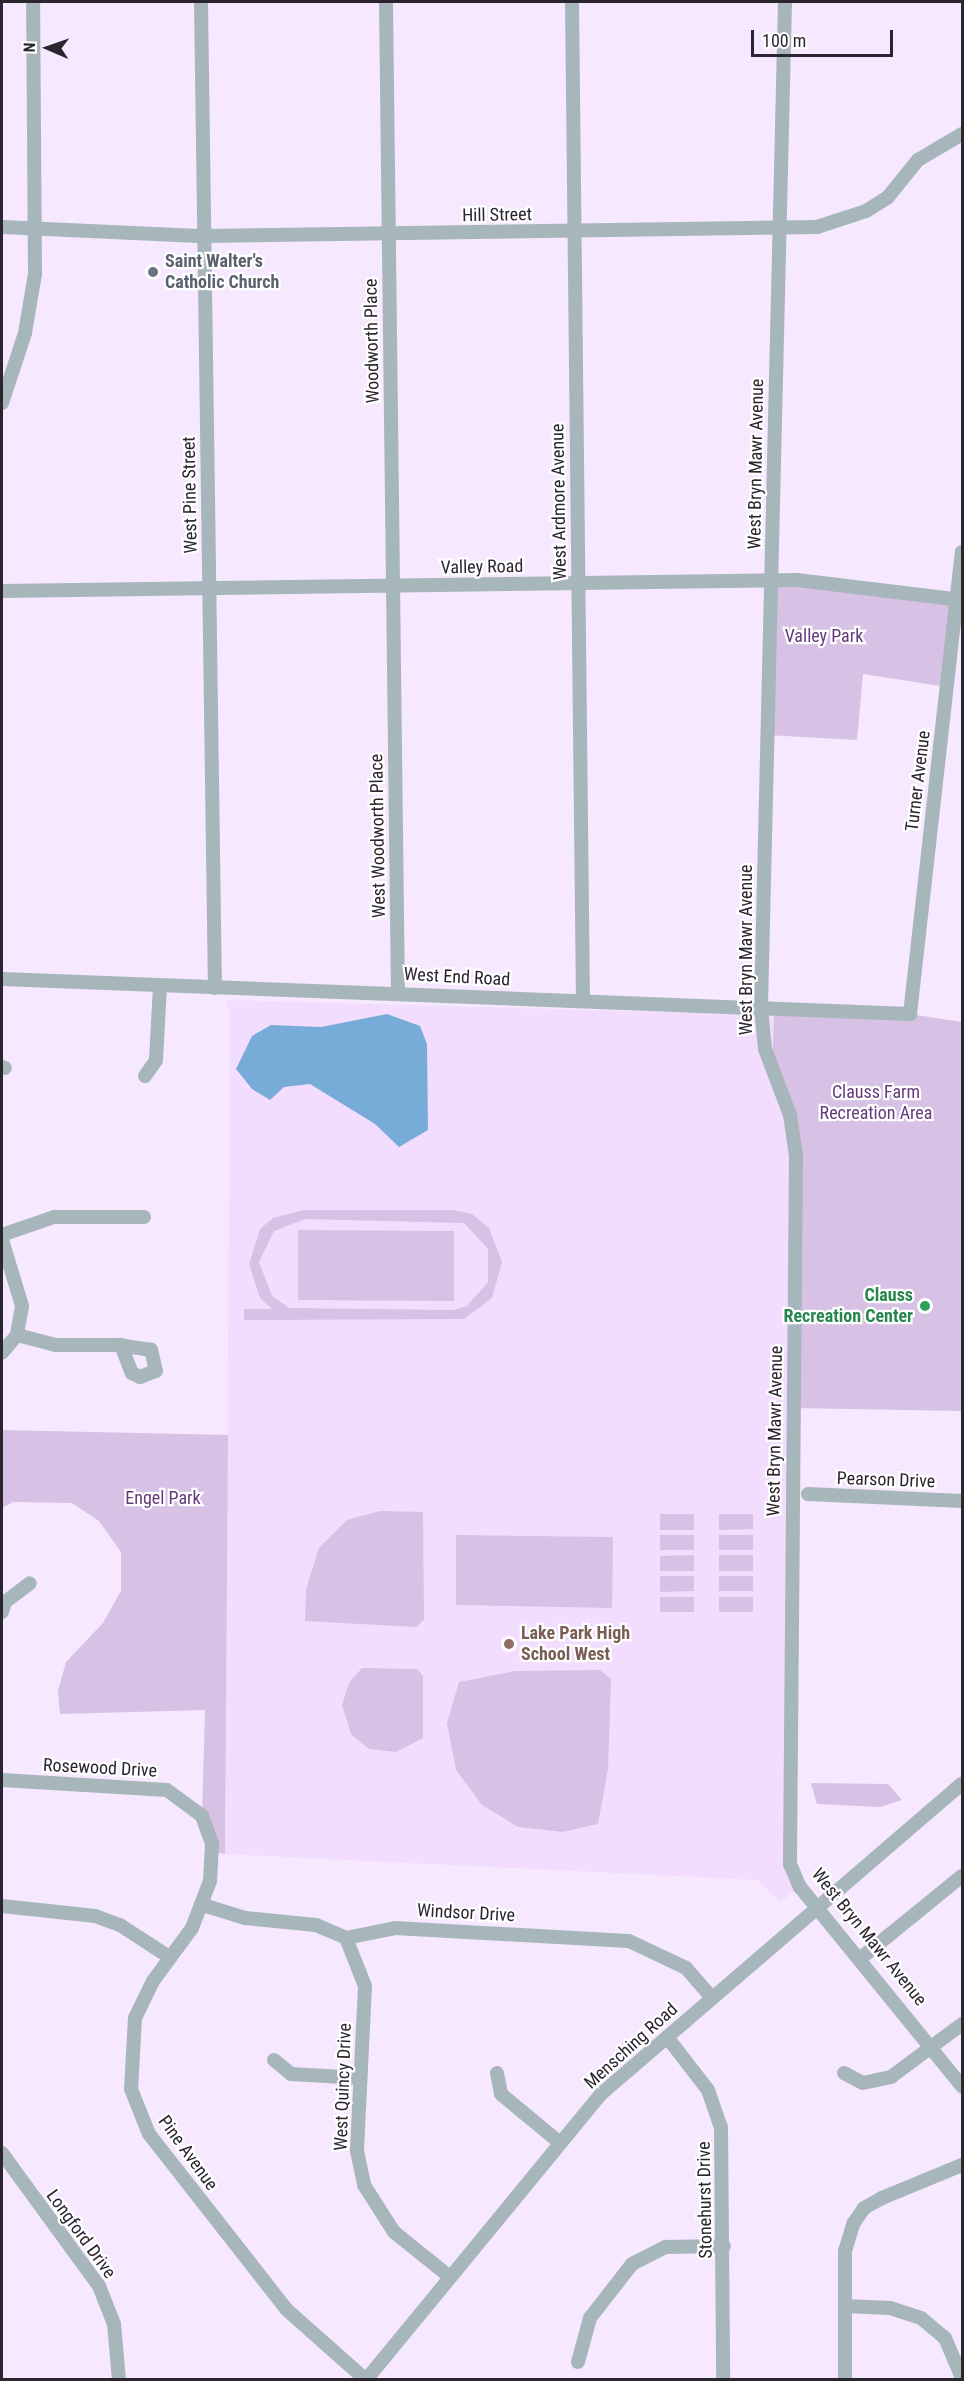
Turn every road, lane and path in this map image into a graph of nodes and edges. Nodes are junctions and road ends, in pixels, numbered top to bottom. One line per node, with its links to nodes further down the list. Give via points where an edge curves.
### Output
1 (33, 2): 8 (street)
2 (201, 2): 12 (street, West Pine Street)
3 (386, 2): 11 (street, Woodworth Place)
4 (572, 2): 10 (street, West Ardmore Avenue)
5 (785, 2): 9 (street, West Bryn Mawr Avenue)
6 (963, 134): 9 (street, Hill Street, via 918,160 888,197 854,218)
7 (2, 227): 8 (street, Hill Street)
8 (36, 228): 12 (street, Hill Street); 13 (street, via 30,304)
9 (779, 228): 10 (street, Hill Street); 15 (street, West Bryn Mawr Avenue)
10 (574, 232): 11 (street, Hill Street); 16 (street, West Ardmore Avenue)
11 (389, 235): 12 (street, Hill Street); 17 (street, Woodworth Place)
12 (204, 236): 18 (street, West Pine Street)
13 (2, 403)
14 (963, 552): 20 (street, Turner Avenue)
15 (771, 580): 16 (street, Valley Road); 20 (street, Valley Road, via 848,582); 27 (street, West Bryn Mawr Avenue)
16 (578, 584): 17 (street, Valley Road); 26 (street, West Ardmore Avenue)
17 (393, 587): 18 (street, Valley Road); 21 (street, Woodworth Place)
18 (209, 589): 19 (street, Valley Road); 24 (street, West Pine Street)
19 (2, 591)
20 (960, 599): 28 (street, Turner Avenue)
21 (394, 680): 25 (street, West Woodworth Place)
22 (2, 979): 23 (street, West End Road)
23 (160, 986): 24 (street, West End Road); 29 (street, via 156,1060)
24 (215, 988): 25 (street, West End Road)
25 (398, 992): 26 (street, West End Road)
26 (583, 1001): 27 (street, West End Road)
27 (761, 1008): 28 (street, West End Road); 45 (street, West Bryn Mawr Avenue, via 765,1049 790,1115 796,1156 790,1864 800,1887)
28 (910, 1014)
29 (145, 1076)
30 (144, 1217): 31 (street, via 54,1217)
31 (2, 1235)
32 (2, 1240): 33 (street, via 20,1289)
33 (17, 1335): 34 (street, via 56,1345); 35 (street)
34 (121, 1345)
35 (2, 1353)
36 (808, 1494): 37 (street, Pearson Drive)
37 (963, 1501)
38 (30, 1583): 39 (street, via 5,1602)
39 (2, 1612)
40 (2, 1780): 43 (street, Rosewood Drive, via 161,1789 178,1795 209,1828 210,1881)
41 (963, 1783): 45 (street, Mensching Road)
42 (963, 1876): 48 (street)
43 (203, 1905): 46 (street, via 244,1918 316,1925); 47 (street, Pine Avenue)
44 (2, 1906): 47 (street, via 95,1916 120,1925)
45 (818, 1906): 48 (street, West Bryn Mawr Avenue); 49 (street, Mensching Road)
46 (346, 1938): 49 (street, Windsor Drive, via 395,1928 629,1941 686,1968); 56 (street, West Quincy Drive, via 365,1986)
47 (169, 1957): 67 (street, Pine Avenue, via 142,2000 130,2040 129,2070 138,2113 165,2157 286,2309)
48 (861, 1958): 52 (street, West Bryn Mawr Avenue)
49 (712, 1998): 51 (street, Mensching Road)
50 (963, 2024): 52 (street)
51 (667, 2037): 58 (street, Mensching Road, via 601,2094); 61 (street, Stonehurst Drive, via 708,2090 721,2127)
52 (934, 2047): 55 (street, via 880,2081 863,2083); 57 (street, West Bryn Mawr Avenue)
53 (274, 2060): 56 (street, via 291,2074)
54 (497, 2073): 58 (street, via 501,2094)
55 (844, 2073)
56 (360, 2078): 62 (street, West Quincy Drive, via 357,2151 364,2185 394,2232)
57 (963, 2086)
58 (560, 2143): 62 (street, Mensching Road)
59 (2, 2152): 66 (street, Longford Drive, via 99,2286 114,2324)
60 (963, 2165): 63 (street, via 864,2208 847,2242)
61 (724, 2246): 64 (street, via 666,2247 632,2264 590,2318); 68 (street, Stonehurst Drive)
62 (450, 2277): 67 (street, Mensching Road)
63 (845, 2306): 65 (street, via 890,2308 921,2318 945,2338); 69 (street)
64 (578, 2362)
65 (963, 2378)
66 (119, 2379)
67 (366, 2379)
68 (723, 2379)
69 (845, 2379)

